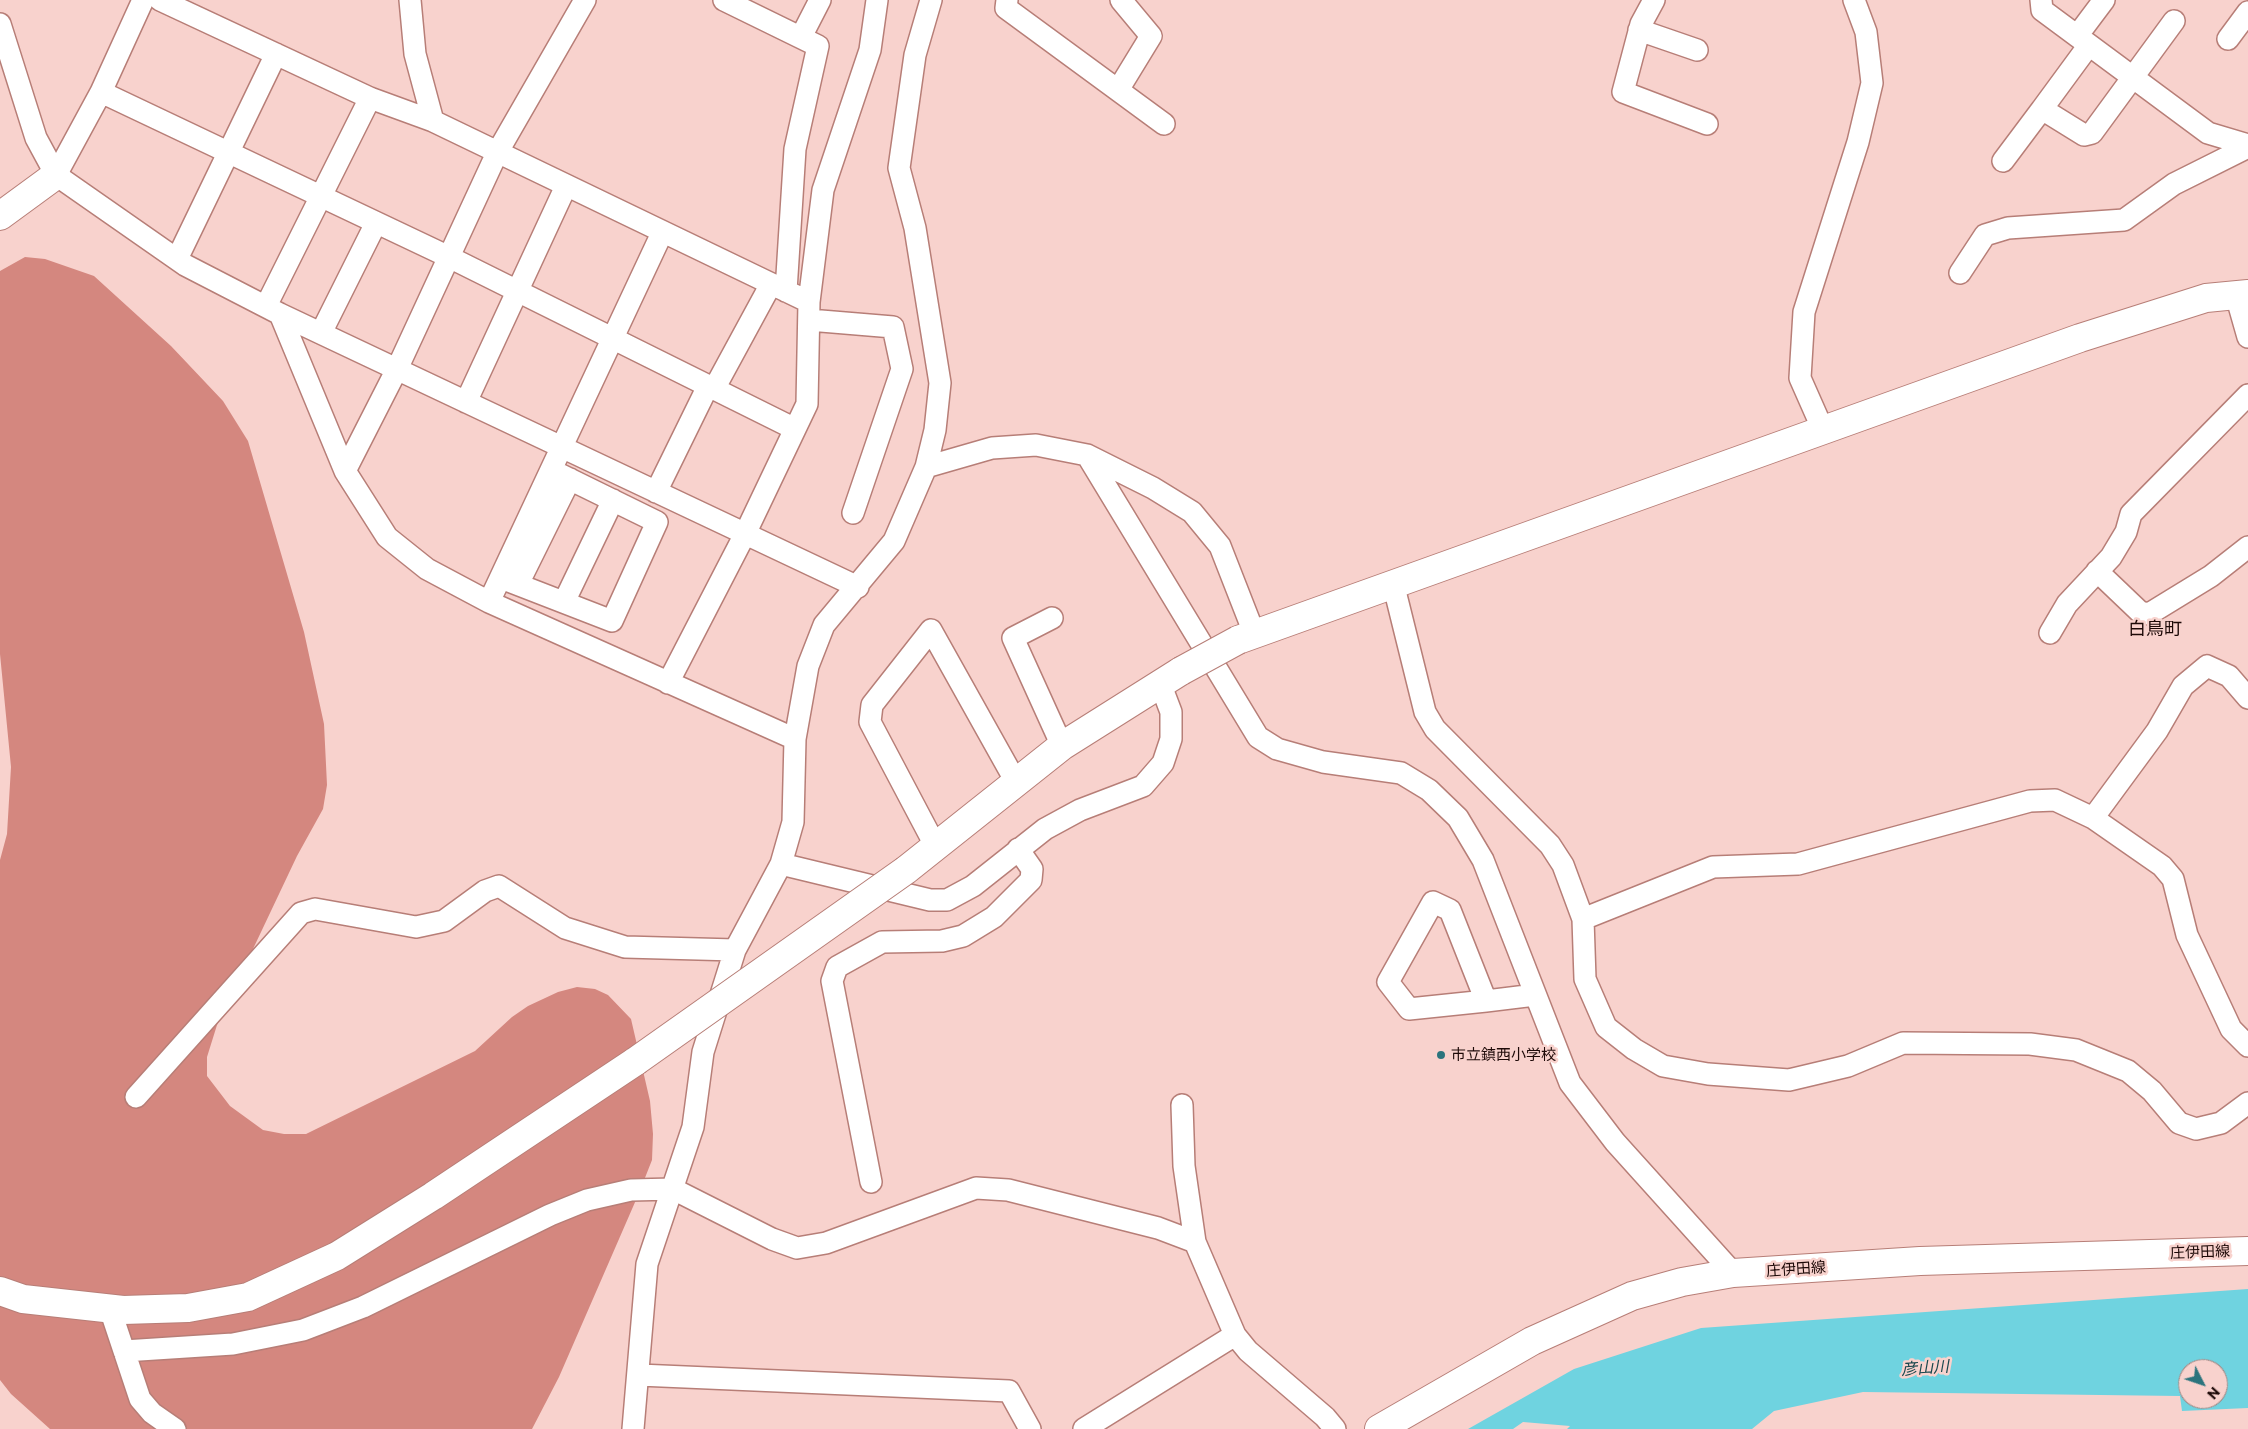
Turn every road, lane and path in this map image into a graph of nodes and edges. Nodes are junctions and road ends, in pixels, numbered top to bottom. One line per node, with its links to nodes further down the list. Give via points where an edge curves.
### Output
1 (143, 0): 27 (street)
2 (160, 0): 24 (street)
3 (410, 0): 30 (street, via 415,54)
4 (585, 0): 34 (street)
5 (724, 0): 15 (street)
6 (820, 0): 20 (street)
7 (877, 0): 50 (street, via 870,50 823,190)
8 (931, 0): 62 (street, via 915,55 899,168 915,228 940,383 935,430)
9 (1007, 0): 26 (street, via 1006,8)
10 (1120, 0): 26 (street, via 1151,36)
11 (1654, 0): 19 (street)
12 (1854, 0): 59 (street, via 1866,32 1872,83 1858,142 1804,312 1800,378)
13 (2041, 0): 22 (street, via 2042,10)
14 (2104, 0): 22 (street)
15 (759, 8): 20 (street)
16 (2248, 12): 21 (street)
17 (2174, 21): 25 (street)
18 (0, 24): 37 (street, via 36,138)
19 (1639, 30): 23 (street); 32 (street, via 1624,92)
20 (801, 37): 46 (street, via 818,46 795,149)
21 (2228, 39)
22 (2083, 40): 25 (street); 29 (street)
23 (1697, 50)
24 (276, 54): 28 (street); 35 (street)
25 (2133, 77): 29 (street, via 2092,133 2084,135); 33 (street, via 2208,133)
26 (1118, 90): 31 (street)
27 (101, 92): 35 (street); 37 (street)
28 (370, 98): 30 (street); 39 (street)
29 (2042, 110): 36 (street)
30 (433, 121): 34 (street)
31 (1164, 124)
32 (1707, 124)
33 (2248, 146): 45 (street, via 2174,184 2124,220 2008,228 1985,236)
34 (497, 153): 38 (street); 43 (street)
35 (227, 154): 39 (street); 44 (street)
36 (2002, 161)
37 (56, 175): 40 (street); 44 (street)
38 (566, 186): 42 (street); 47 (street)
39 (322, 198): 41 (street); 49 (street)
40 (0, 216)
41 (376, 223): 43 (street); 51 (street)
42 (662, 233): 46 (street); 53 (street)
43 (449, 257): 47 (street); 54 (street)
44 (177, 259): 49 (street)
45 (1960, 273)
46 (778, 288): 50 (street); 55 (street)
47 (517, 291): 53 (street); 57 (street)
48 (2242, 294): 52 (street); 59 (street, via 2206,298 2080,338)
49 (273, 310): 51 (street); 63 (street)
50 (809, 311): 58 (street, via 807,404); 67 (street, via 893,327 902,369)
51 (321, 333): 54 (street)
52 (2248, 337)
53 (613, 339): 55 (street); 60 (street)
54 (397, 369): 57 (street); 63 (street)
55 (711, 388): 58 (street); 65 (street)
56 (2248, 396): 70 (street, via 2131,514 2126,532 2111,557)
57 (466, 402): 60 (street)
58 (795, 429): 68 (street)
59 (1823, 430): 72 (street)
60 (561, 448): 64 (street); 65 (street)
61 (1087, 455): 62 (street, via 1036,445 992,448); 78 (street, via 1192,512 1220,546); 91 (street, via 1258,737 1277,749 1323,762 1401,773 1429,790 1458,818 1483,860)
62 (926, 468): 73 (street, via 894,541)
63 (345, 471): 74 (street, via 387,537 428,569)
64 (560, 475): 66 (street); 71 (street)
65 (656, 492): 68 (street)
66 (613, 500): 75 (street); 75 (street, via 657,522 612,621)
67 (853, 513)
68 (745, 534): 73 (street); 80 (street)
69 (2248, 547): 70 (street, via 2211,576 2149,614 2140,612)
70 (2097, 571): 77 (street, via 2067,604)
71 (510, 581): 74 (street); 75 (street)
72 (1393, 583): 78 (street); 89 (street, via 1425,712 1435,729 1550,845 1563,865)
73 (858, 587): 82 (street, via 824,625 808,666)
74 (489, 602): 80 (street)
75 (564, 602)
76 (1052, 618): 83 (street, via 1013,638)
77 (2050, 633)
78 (1246, 636): 79 (street, bridge)
79 (1171, 677): 83 (street); 87 (street, via 1171,739 1163,763 1143,786 1080,810 1045,829)
80 (668, 683): 82 (street)
81 (2248, 698): 85 (street, via 2229,676 2206,666 2183,686 2157,731)
82 (795, 739): 88 (street, via 793,822)
83 (1062, 746): 84 (street)
84 (1016, 782): 86 (street); 86 (street, via 931,630 872,705 870,722)
85 (2093, 818): 89 (street, via 2055,800 2030,800 1798,864 1713,867); 93 (street, via 2162,866 2173,879 2187,935 2231,1029)
86 (936, 847): 103 (street, bridge, via 636,1061 337,1256 248,1297 188,1308)
87 (1018, 849): 88 (street, via 973,886 947,900 930,900); 97 (street, via 1032,869 1031,880 994,917 963,936 942,941 882,942 837,967 832,982)
88 (781, 864): 90 (street)
89 (1583, 919): 95 (street, via 1585,979 1606,1027 1634,1050 1663,1066 1708,1074 1789,1080 1848,1066 1903,1042 2030,1044 2076,1050 2128,1071 2152,1091 2179,1122 2196,1129 2221,1123)
90 (735, 950): 94 (street, via 625,948 565,928 499,886 485,891 444,921 416,928 315,909 301,914); 98 (street, via 703,1052 693,1127)
91 (1535, 995): 92 (street); 101 (street, via 1570,1083 1616,1142)
92 (1486, 1000): 92 (street, via 1409,1009 1388,982 1433,902 1450,910)
93 (2248, 1046)
94 (136, 1097)
95 (2248, 1103)
96 (1182, 1105): 99 (street, via 1184,1166)
97 (871, 1182)
98 (673, 1189): 99 (street, via 772,1239 797,1248 826,1243 976,1188 1008,1190 1158,1228); 105 (street, via 631,1190 587,1200 550,1214 364,1307 303,1330 233,1344); 106 (street, via 647,1264)
99 (1195, 1242): 104 (street)
100 (2248, 1251): 101 (street, 庄伊田線, via 1920,1261)
101 (1733, 1273): 112 (street, 庄伊田線, via 1682,1282 1632,1296 1532,1341)
102 (0, 1291): 103 (street, via 23,1298)
103 (110, 1309): 105 (street)
104 (1235, 1335): 110 (street); 111 (street, via 1248,1351)
105 (124, 1350): 107 (street, via 140,1399 152,1413)
106 (639, 1376): 108 (street); 109 (street, via 1009,1391)
107 (175, 1429)
108 (634, 1429)
109 (1030, 1429)
110 (1084, 1429)
111 (1335, 1429)
112 (1379, 1429)

